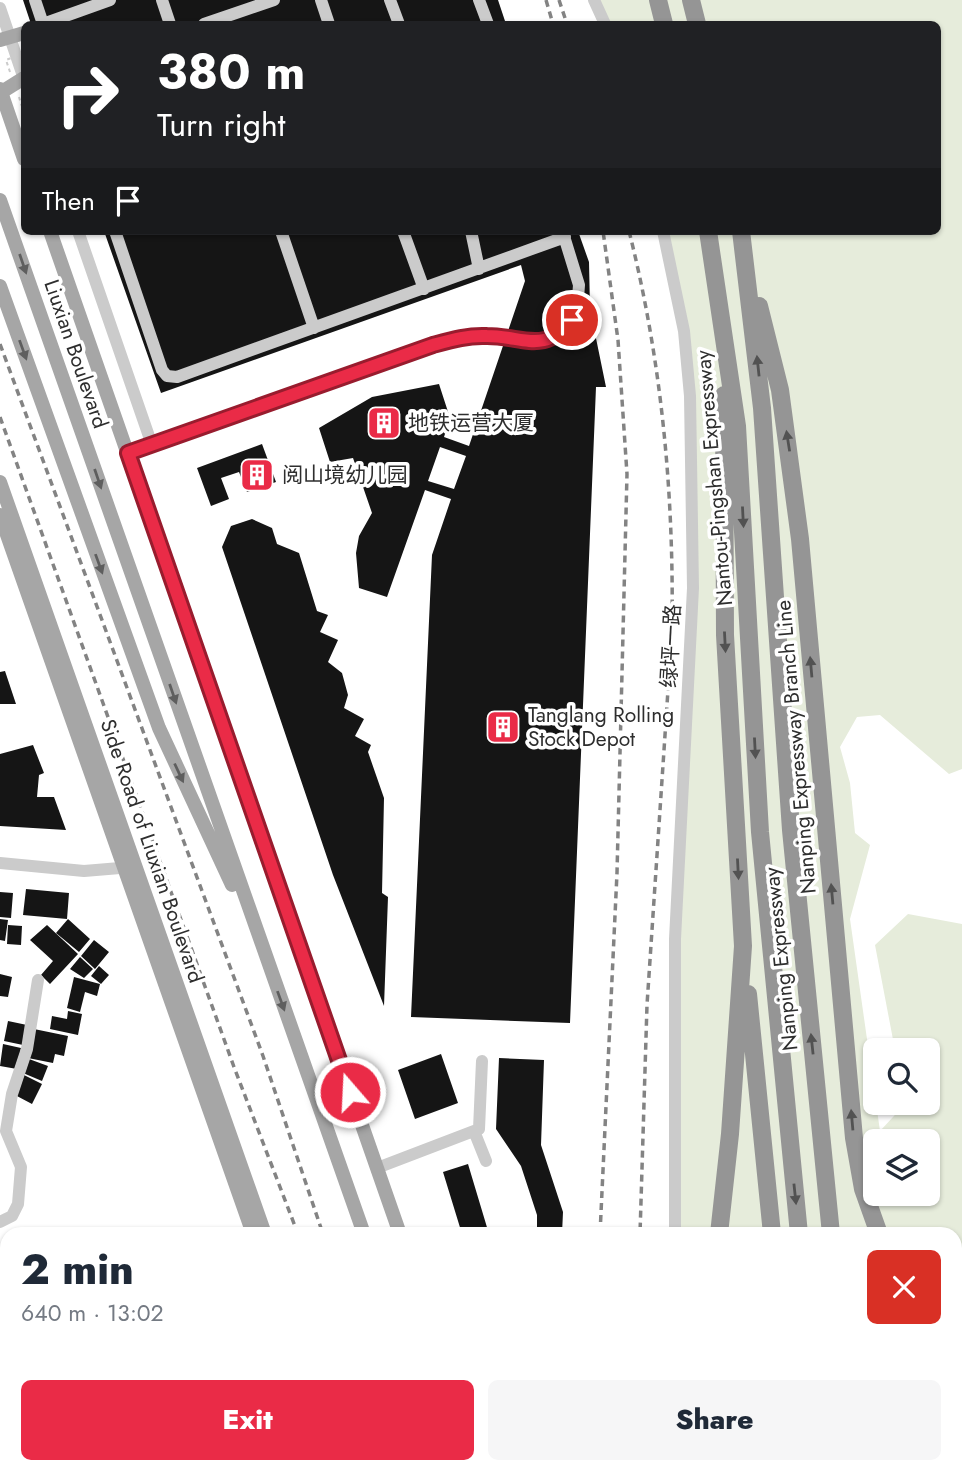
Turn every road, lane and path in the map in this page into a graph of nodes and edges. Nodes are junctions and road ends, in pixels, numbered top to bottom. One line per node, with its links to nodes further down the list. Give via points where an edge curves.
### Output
1 (35, 0): 12 (street)
2 (110, 0): 13 (street)
3 (162, 0): 14 (street)
4 (274, 0): 15 (street)
5 (321, 0): 16 (street)
6 (390, 0): 17 (street)
7 (479, 0): 18 (street)
8 (594, 0): 19 (street)
9 (658, 0): 20 (highway)
10 (691, 0): 21 (highway)
11 (0, 9): 25 (street)
12 (42, 21)
13 (51, 21)
14 (169, 21)
15 (213, 21)
16 (328, 21)
17 (398, 21)
18 (487, 21)
19 (604, 21)
20 (663, 21)
21 (696, 21)
22 (21, 34): 23 (main road, bridge)
23 (0, 40)
24 (21, 54): 25 (path, bridge, via 6,60)
25 (20, 76): 26 (main road, bridge)
26 (0, 91): 27 (main road)
27 (21, 150)
28 (0, 200): 54 (main road, Liuxian Boulevard, one-way to 54)
29 (51, 235): 47 (main road, Liuxian Boulevard)
30 (79, 235): 46 (street)
31 (116, 235): 45 (street, via 167,376 177,377)
32 (282, 235): 45 (street)
33 (404, 235): 43 (street)
34 (472, 235): 41 (street)
35 (562, 235): 41 (street)
36 (564, 235): 46 (street, via 579,300 572,320 557,335 531,342 463,337)
37 (664, 235): 65 (street, 绿坪一路, via 684,331 690,396 693,589 675,939)
38 (709, 235): 44 (highway, Nantou-Pingshan Expressway)
39 (742, 235): 40 (highway)
40 (746, 258): 69 (highway, Nanping Expressway, one-way to 40, via 791,830 762,408); 70 (highway, Nanping Expressway Branch Line, one-way to 40, via 854,1138 790,456 769,340)
41 (479, 269): 43 (street)
42 (0, 286): 54 (main road, one-way to 54, via 176,766)
43 (424, 289): 45 (street)
44 (720, 304): 50 (highway, Nantou-Pingshan Expressway, one-way to 50, via 737,426); 53 (highway, one-way to 53, via 724,635)
45 (314, 328)
46 (152, 445): 47 (street)
47 (128, 453): 59 (main road, Liuxian Boulevard)
48 (0, 482): 52 (main road, Side Road of Liuxian Boulevard)
49 (0, 515): 52 (main road)
50 (751, 680): 68 (highway, Nanping Expressway, one-way to 68, via 760,832)
51 (0, 863): 52 (street, via 84,871)
52 (130, 867): 61 (main road); 62 (main road, Side Road of Liuxian Boulevard)
53 (743, 946): 66 (highway); 67 (highway)
54 (268, 963): 63 (main road, Liuxian Boulevard, one-way to 63)
55 (38, 980): 60 (street, via 27,1049 6,1131 21,1167 21,1185 12,1216)
56 (482, 1061): 57 (street, via 479,1129)
57 (474, 1130): 58 (street); 59 (street)
58 (486, 1161)
59 (377, 1168): 64 (main road, Liuxian Boulevard)
60 (0, 1222)
61 (251, 1227)
62 (262, 1227)
63 (362, 1227)
64 (398, 1227)
65 (675, 1227)
66 (720, 1227)
67 (771, 1227)
68 (798, 1227)
69 (830, 1227)
70 (876, 1227)

